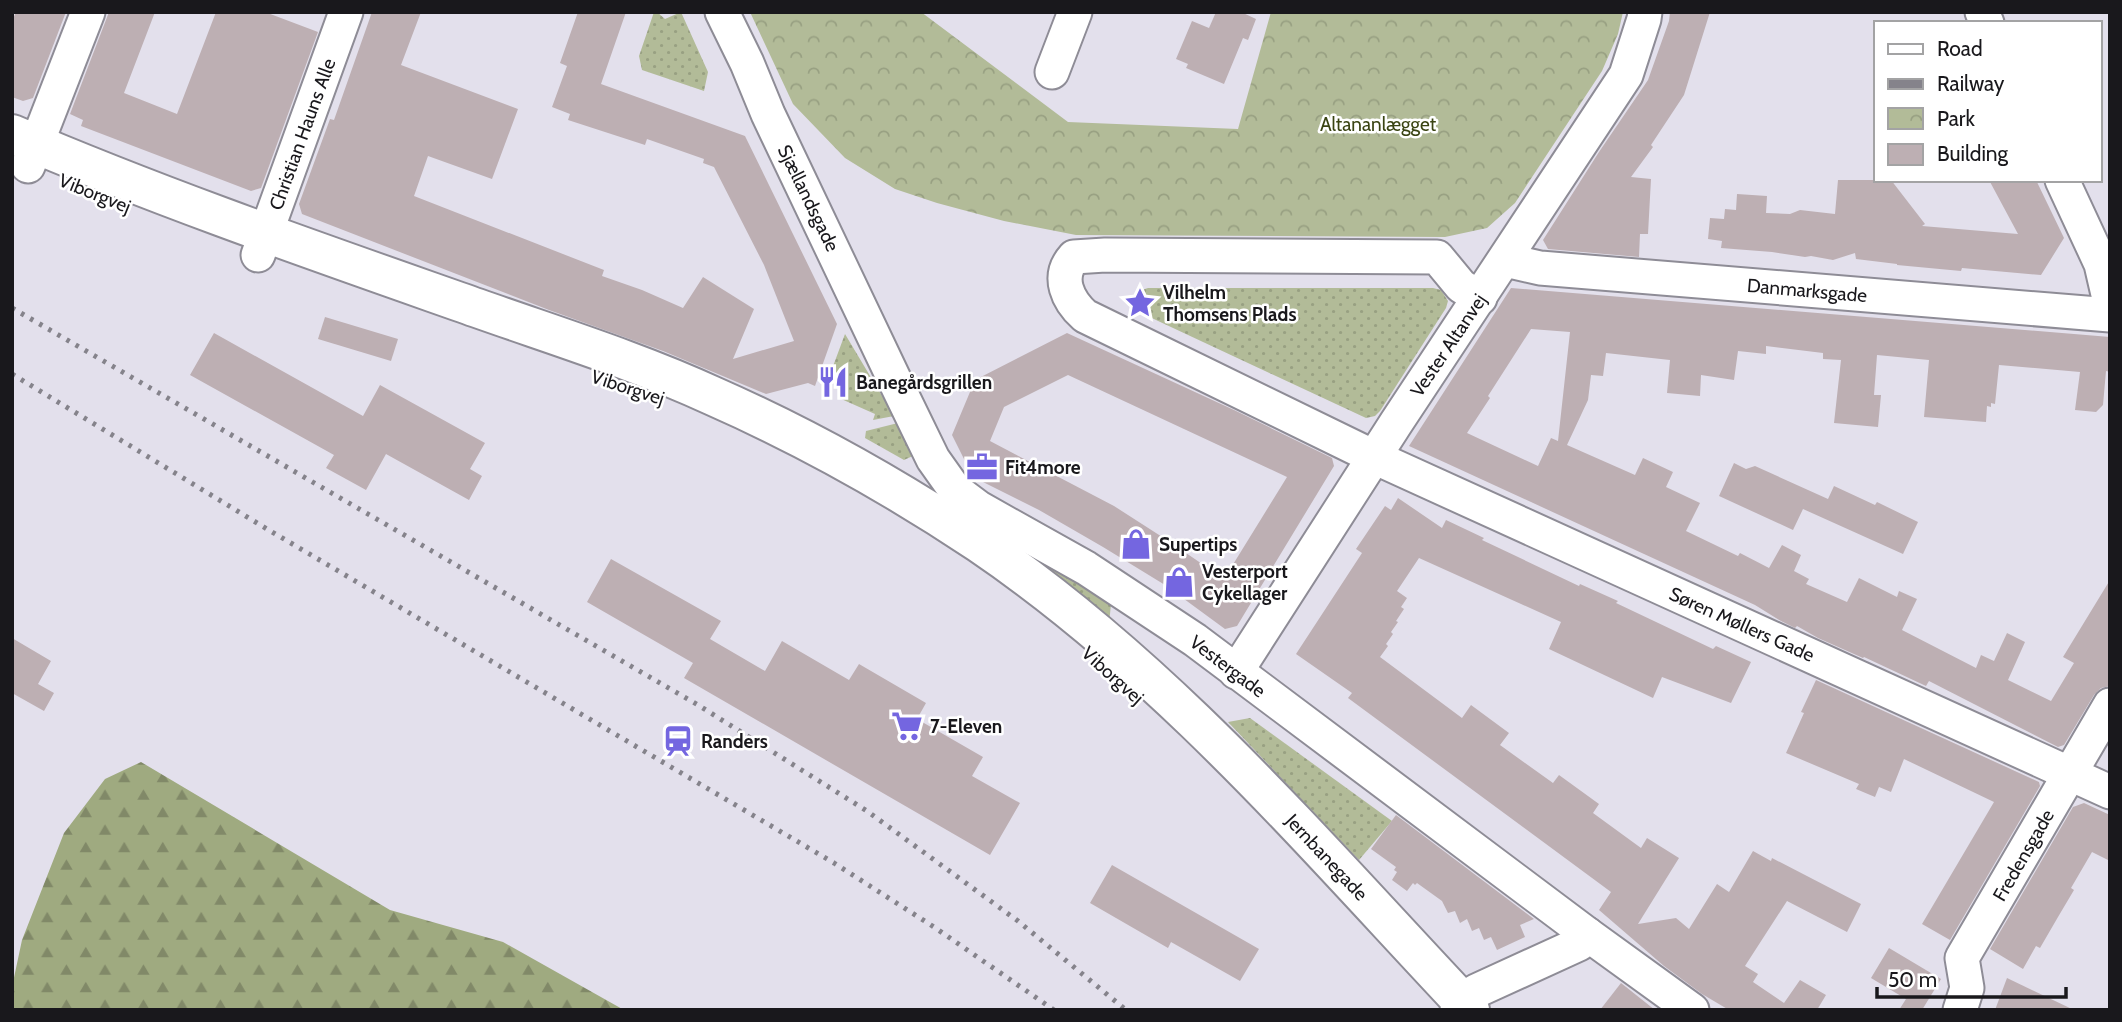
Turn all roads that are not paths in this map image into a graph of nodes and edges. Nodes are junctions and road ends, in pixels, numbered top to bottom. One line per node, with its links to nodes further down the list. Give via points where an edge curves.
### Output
1 (88, 12): 7 (street)
2 (346, 12): 9 (street, Christian Hauns Alle)
3 (722, 12): 14 (street, Sjællandsgade)
4 (1075, 12): 6 (street)
5 (1645, 12): 10 (street, Vester Altanvej, via 1626,75)
6 (1052, 72)
7 (22, 151): 9 (main road, Viborgvej, via 103,197)
8 (2063, 182): 12 (street, via 2101,264)
9 (262, 244): 18 (main road, Viborgvej, via 672,378 798,436 983,546 1124,655)
10 (1505, 260): 11 (street, Vester Altanvej); 13 (street, Danmarksgade, via 1540,268)
11 (1480, 298): 15 (street, Vester Altanvej); 15 (street, via 1461,286 1437,257 1105,256 1074,257 1067,264 1064,274 1069,297 1085,316)
12 (2110, 303)
13 (2110, 315)
14 (896, 383): 16 (street, Vestergade, via 930,453 966,499 1086,568)
15 (1374, 457): 16 (street, Vester Altanvej); 19 (street, Søren Møllers Gade)
16 (1236, 672): 21 (street, Vestergade)
17 (2110, 705): 19 (street, Fredensgade)
18 (1180, 721): 22 (main road, Jernbanegade, via 1261,787)
19 (2070, 773): 20 (street, Søren Møllers Gade); 24 (street, Fredensgade, via 1962,958 1967,988)
20 (2110, 792)
21 (1587, 934): 22 (street, via 1579,944 1476,991); 23 (street, Vestergade)
22 (1458, 1008)
23 (1692, 1010)
24 (1960, 1010)

